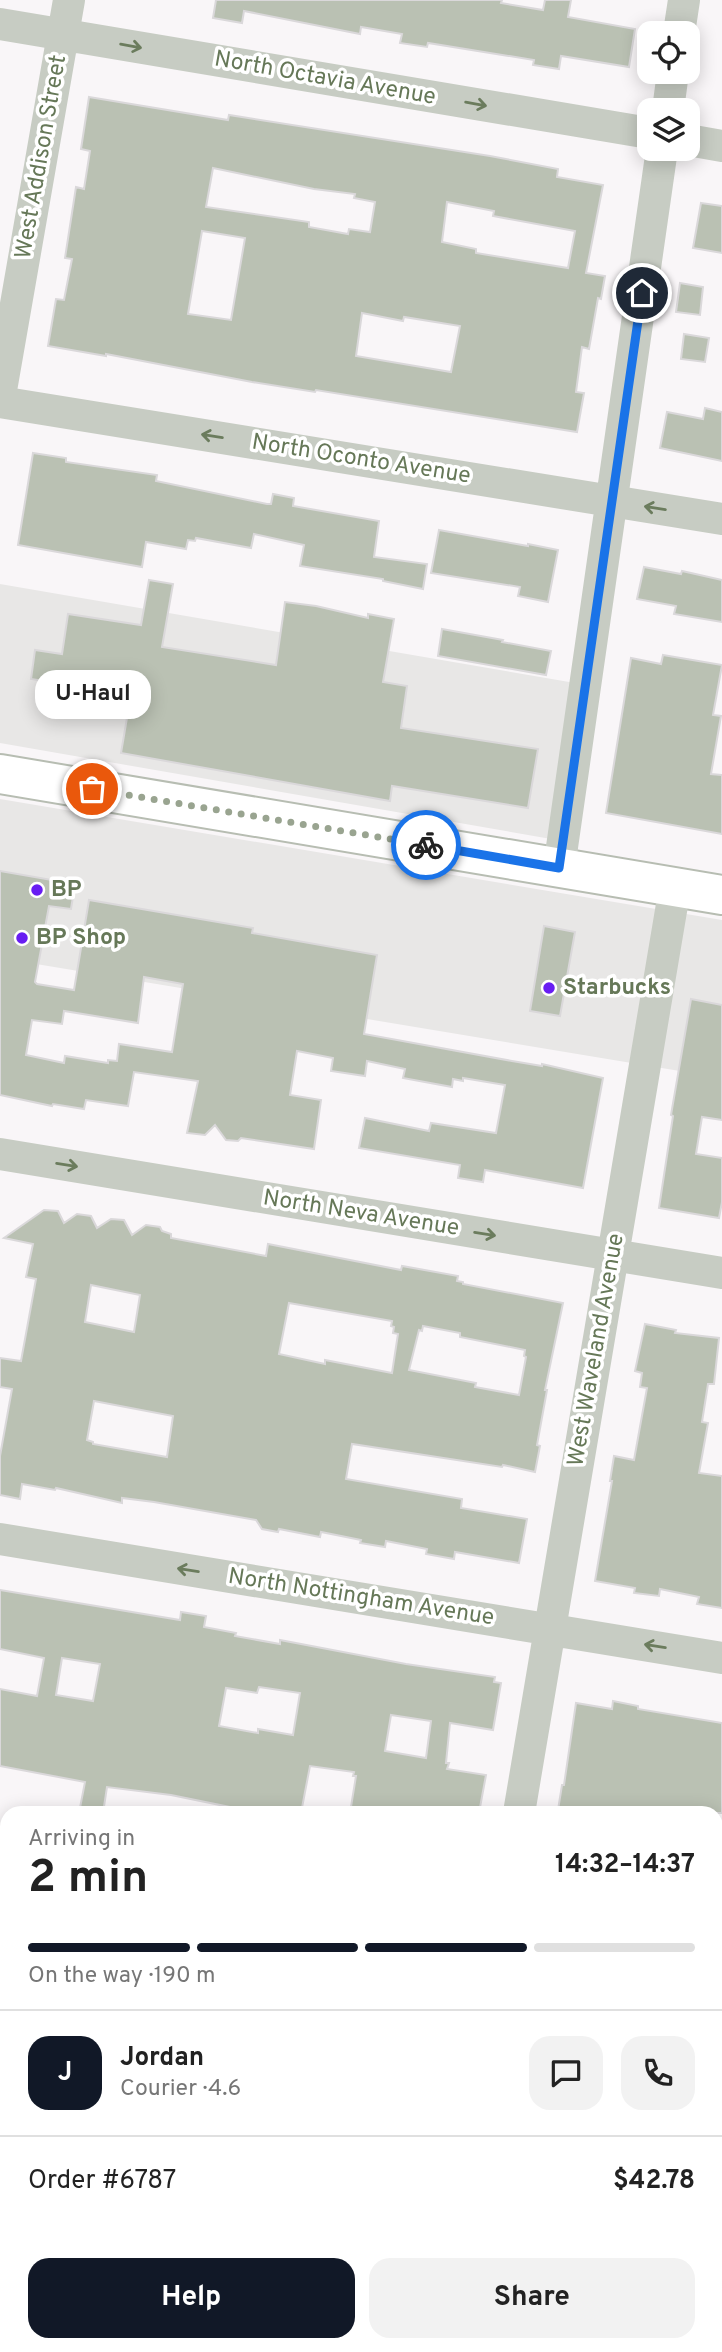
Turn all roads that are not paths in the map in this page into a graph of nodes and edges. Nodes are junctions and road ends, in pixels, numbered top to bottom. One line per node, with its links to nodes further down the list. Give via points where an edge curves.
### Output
1 (69, 0): 5 (street, West Addison Street)
2 (684, 0): 3 (street)
3 (681, 21)
4 (0, 24): 5 (street, North Octavia Avenue)
5 (63, 34): 6 (street, North Octavia Avenue, one-way to 6); 10 (street, West Addison Street)
6 (637, 131)
7 (700, 142): 8 (street)
8 (722, 146)
9 (660, 161): 12 (street)
10 (0, 396)
11 (0, 402): 12 (street, North Oconto Avenue, one-way to 11)
12 (612, 501): 13 (street, North Oconto Avenue, one-way to 12); 15 (street)
13 (722, 519)
14 (0, 774): 15 (main road)
15 (559, 868): 16 (main road)
16 (675, 887): 17 (main road); 19 (street, West Waveland Avenue)
17 (722, 895)
18 (0, 1154): 19 (street, North Neva Avenue, one-way to 19)
19 (613, 1255): 20 (street, North Neva Avenue); 22 (street, West Waveland Avenue)
20 (722, 1273)
21 (0, 1539): 22 (street, North Nottingham Avenue, one-way to 21)
22 (550, 1629): 23 (street, North Nottingham Avenue, one-way to 22); 24 (street, West Waveland Avenue)
23 (722, 1658)
24 (520, 1806)

